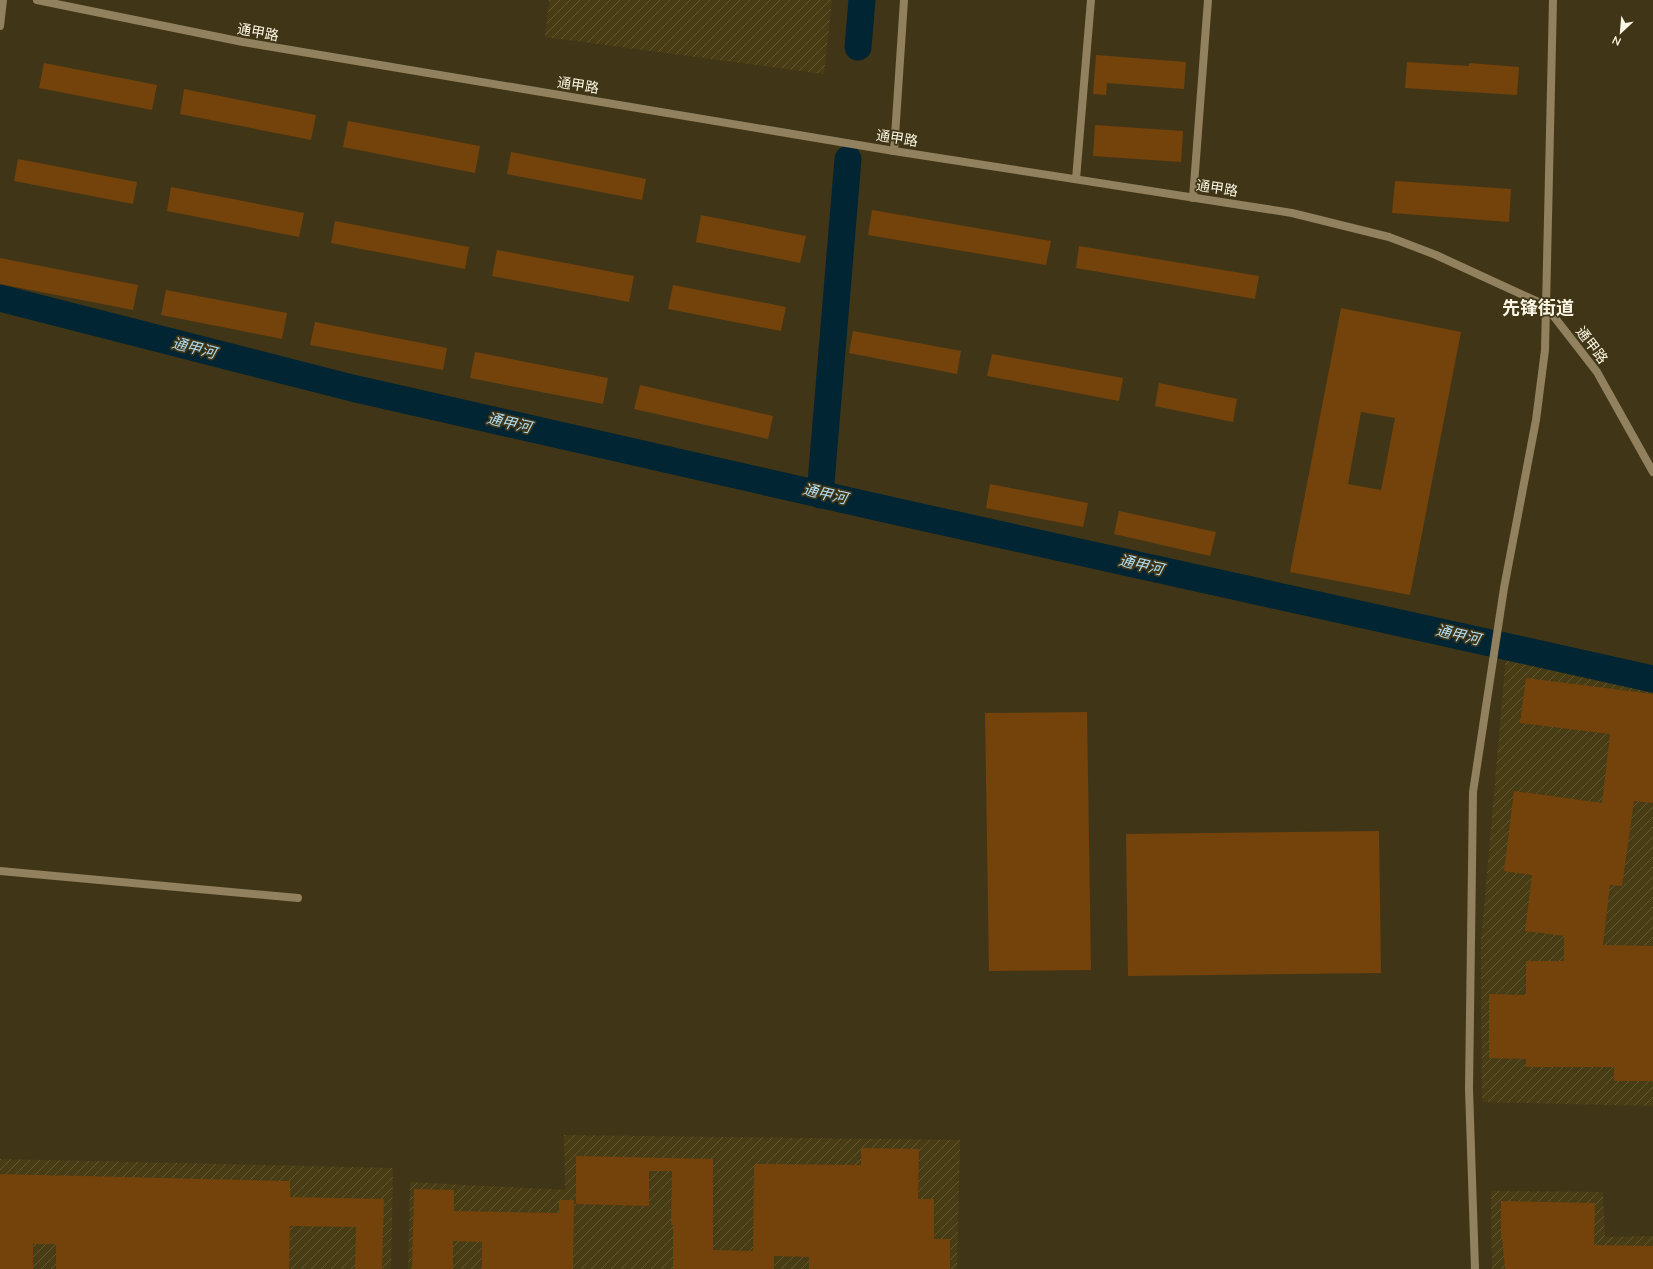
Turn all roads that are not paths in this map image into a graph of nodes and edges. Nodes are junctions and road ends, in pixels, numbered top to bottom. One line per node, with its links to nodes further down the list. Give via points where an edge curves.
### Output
1 (4, 0): 7 (street)
2 (37, 0): 8 (street, 通甲路, via 242,42)
3 (904, 0): 8 (street)
4 (1091, 0): 9 (street)
5 (1208, 0): 10 (street)
6 (1553, 0): 11 (street)
7 (0, 26)
8 (894, 151): 9 (street, 通甲路)
9 (1076, 179): 10 (street, 通甲路)
10 (1193, 198): 11 (street, 通甲路, via 1292,212 1390,237)
11 (1545, 305): 12 (street, 通甲路, via 1597,372); 15 (street, via 1545,350 1536,420 1504,588 1473,792 1469,1089)
12 (1653, 472)
13 (0, 871): 14 (street)
14 (298, 898)
15 (1475, 1269)

